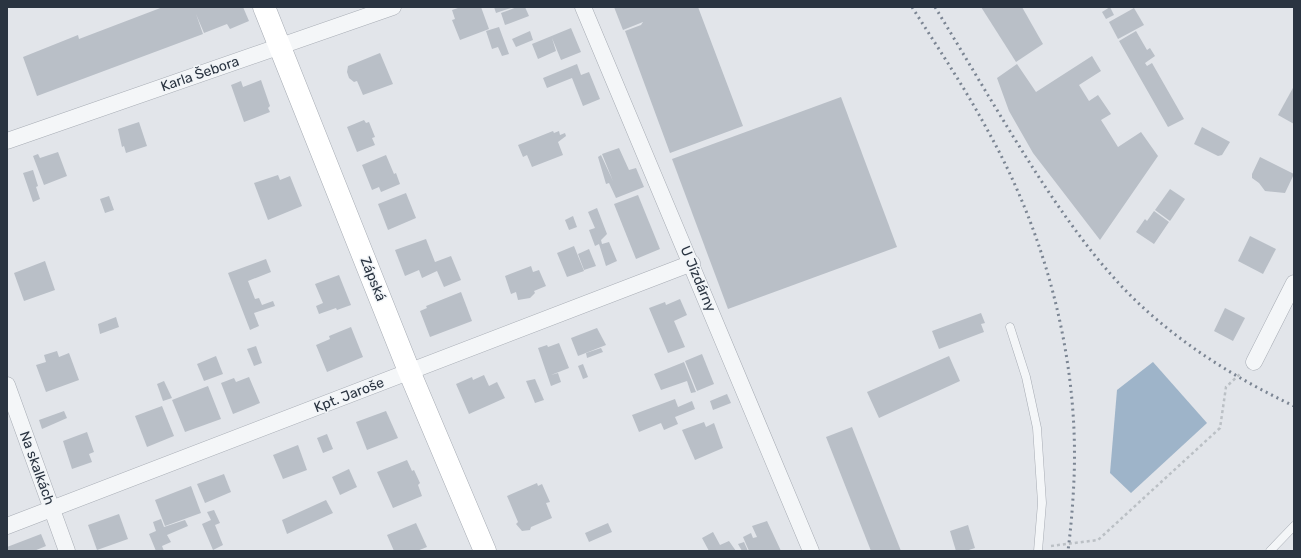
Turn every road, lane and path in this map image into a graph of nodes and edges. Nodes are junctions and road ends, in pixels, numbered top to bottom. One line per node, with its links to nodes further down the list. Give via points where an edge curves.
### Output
1 (264, 7): 4 (street, Zápská)
2 (393, 7): 4 (street, Karla Šebora)
3 (583, 7): 6 (street, U Jízdárny)
4 (280, 46): 5 (street, Karla Šebora); 10 (street, Zápská)
5 (7, 141)
6 (692, 263): 10 (street, Kpt. Jaroše); 19 (street, U Jízdárny)
7 (1294, 283): 9 (street)
8 (1010, 327): 16 (lane, via 1026,377 1037,428 1042,503)
9 (1254, 362)
10 (409, 371): 13 (street, Kpt. Jaroše); 18 (street, Zápská)
11 (1238, 377): 16 (path, via 1226,387 1220,428 1098,540)
12 (7, 385): 13 (street, Na skalkách)
13 (52, 509): 14 (street, Kpt. Jaroše); 17 (street, Na skalkách)
14 (7, 526)
15 (1294, 526): 20 (lane)
16 (1039, 550)
17 (66, 551)
18 (485, 551)
19 (811, 551)
20 (1270, 551)

